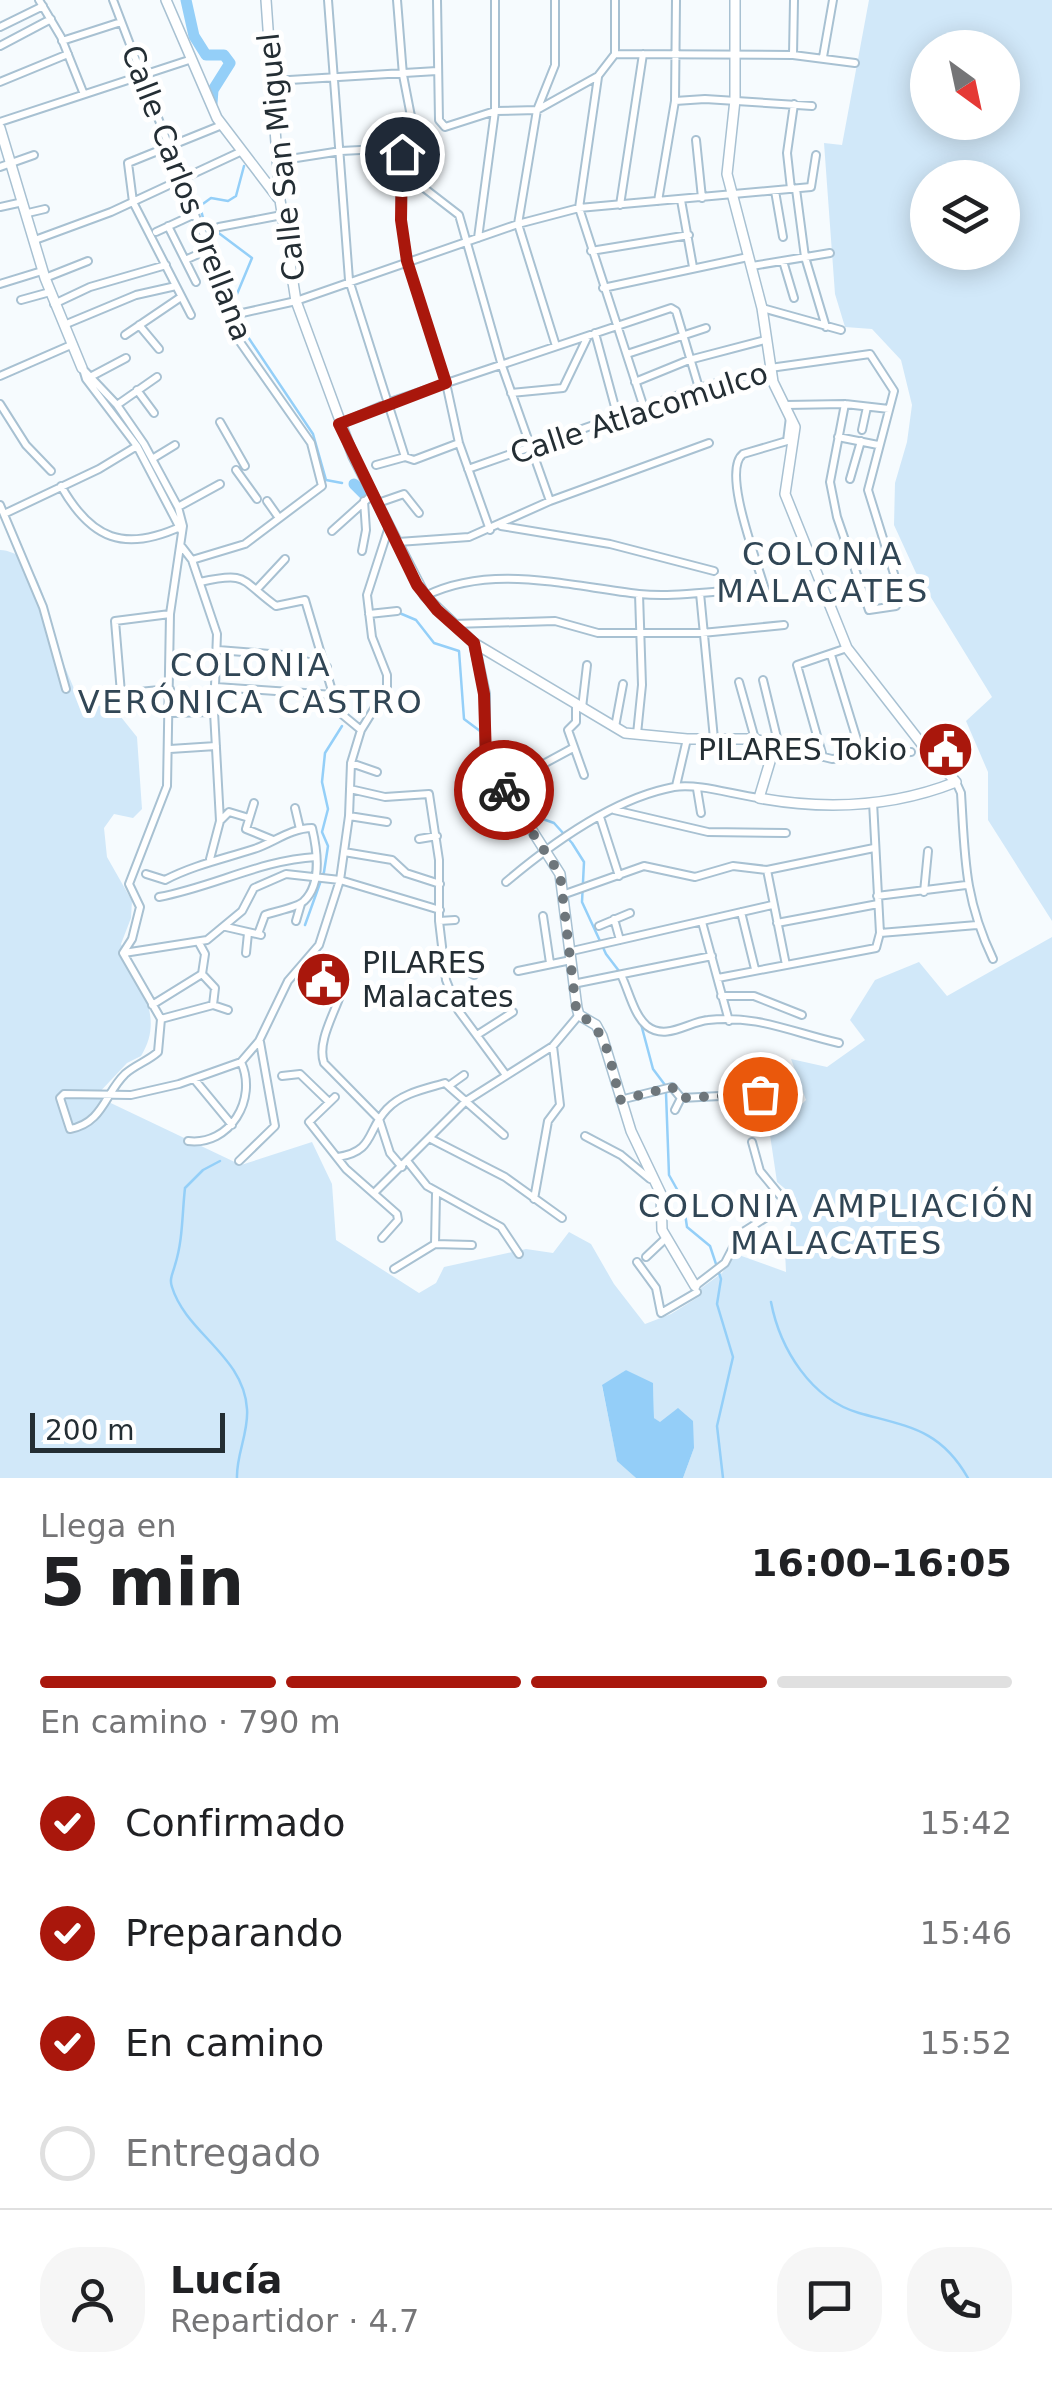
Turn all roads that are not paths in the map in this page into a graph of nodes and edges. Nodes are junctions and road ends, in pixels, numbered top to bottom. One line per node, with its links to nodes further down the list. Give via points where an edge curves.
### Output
1 (112, 0): 16 (street, Calle Carlos Orellana)
2 (166, 0): 27 (street)
3 (266, 0): 34 (street, Calle San Miguel)
4 (328, 0): 33 (street)
5 (397, 0): 30 (street)
6 (437, 0): 29 (street)
7 (495, 0): 42 (street)
8 (555, 0): 41 (street, via 555,65)
9 (615, 0): 22 (street)
10 (676, 0): 20 (street)
11 (735, 0): 25 (street)
12 (794, 0): 24 (street)
13 (834, 0): 26 (street)
14 (41, 3): 15 (street); 17 (street)
15 (50, 20): 18 (street); 19 (street)
16 (121, 22): 18 (street); 31 (street, Calle Carlos Orellana)
17 (0, 27)
18 (62, 41): 21 (street)
19 (0, 46)
20 (676, 53): 23 (street); 25 (street); 38 (street)
21 (68, 54): 35 (street); 36 (street)
22 (615, 54): 23 (street); 32 (street)
23 (642, 54): 65 (street)
24 (793, 55): 25 (street); 26 (street)
25 (736, 56): 37 (street)
26 (823, 57): 28 (street)
27 (189, 60): 31 (street); 43 (street)
28 (856, 63)
29 (437, 70): 30 (street); 42 (street, via 442,126)
30 (403, 75): 33 (street); 45 (street)
31 (142, 76): 36 (street); 47 (street, Calle Carlos Orellana)
32 (598, 76): 41 (street); 68 (street)
33 (334, 78): 34 (street); 48 (street)
34 (273, 81): 52 (street, Calle San Miguel)
35 (0, 82)
36 (84, 92): 44 (street)
37 (735, 100): 38 (street); 39 (street); 59 (street, via 727,154)
38 (675, 101): 63 (street)
39 (794, 104): 40 (street); 57 (street, via 786,163)
40 (812, 106)
41 (537, 110): 42 (street); 72 (street)
42 (495, 111): 78 (street)
43 (222, 125): 47 (street); 49 (street)
44 (0, 128): 53 (street)
45 (415, 137)
46 (696, 140): 60 (street)
47 (170, 148): 56 (street, Calle Carlos Orellana); 64 (street, via 128,164)
48 (341, 151): 52 (street); 55 (street, via 400,148); 93 (street)
49 (240, 152): 56 (street); 61 (street)
50 (816, 154): 57 (street, via 812,186)
51 (34, 155): 53 (street)
52 (276, 162): 61 (street, Calle San Miguel)
53 (12, 163): 54 (street); 67 (street)
54 (0, 166)
55 (402, 171): 80 (street, via 459,215); 87 (street)
56 (182, 179): 64 (street); 70 (street, Calle Carlos Orellana)
57 (793, 189): 58 (street); 84 (street)
58 (775, 191): 59 (street); 77 (street)
59 (730, 195): 60 (street); 88 (street)
60 (702, 198): 62 (street)
61 (280, 200): 71 (street, Calle San Miguel)
62 (681, 200): 63 (street); 76 (street)
63 (658, 201): 65 (street)
64 (134, 202): 79 (street); 90 (street)
65 (620, 205): 68 (street)
66 (0, 207): 67 (street)
67 (26, 208): 69 (street); 79 (street)
68 (579, 208): 72 (street); 82 (street)
69 (45, 209)
70 (195, 214): 73 (street); 81 (street, Calle Carlos Orellana)
71 (282, 215): 74 (street); 102 (street, Calle San Miguel)
72 (518, 224): 78 (street); 118 (street)
73 (168, 226): 75 (street); 85 (street)
74 (220, 227)
75 (156, 232)
76 (688, 236): 82 (street); 91 (street)
77 (783, 237)
78 (478, 238): 80 (street)
79 (35, 240): 92 (street)
80 (463, 242): 87 (street); 123 (street)
81 (212, 248): 85 (street); 106 (street, Calle Carlos Orellana, via 228,284)
82 (590, 251): 97 (street)
83 (830, 253): 84 (street)
84 (806, 257): 89 (street); 110 (street)
85 (185, 260): 94 (street)
86 (88, 261): 92 (street)
87 (407, 261): 93 (street); 130 (street)
88 (750, 261): 89 (street); 91 (street); 104 (street)
89 (783, 261): 100 (street)
90 (166, 265): 96 (street); 103 (street)
91 (693, 267): 97 (street)
92 (44, 274): 95 (street); 98 (street)
93 (349, 280): 102 (street); 134 (street)
94 (196, 282)
95 (0, 284)
96 (176, 286): 99 (street); 107 (street)
97 (603, 288): 109 (street)
98 (50, 292): 101 (street); 103 (street)
99 (180, 296): 105 (street); 108 (street)
100 (794, 298)
101 (22, 300)
102 (296, 300): 106 (street); 145 (street, Calle San Miguel)
103 (54, 304): 107 (street)
104 (762, 308): 110 (street); 116 (street)
105 (191, 315)
106 (229, 316): 173 (street, Calle Carlos Orellana, via 238,342 312,444 322,486)
107 (63, 325): 117 (street)
108 (139, 325): 114 (street); 119 (street)
109 (618, 326): 113 (street); 115 (street, via 674,308); 120 (street)
110 (826, 327): 112 (street)
111 (706, 328): 115 (street)
112 (841, 330)
113 (592, 334): 118 (street); 133 (street, via 565,386); 143 (street)
114 (125, 335)
115 (682, 335): 120 (street); 122 (street)
116 (765, 340): 122 (street); 125 (street)
117 (71, 345): 124 (street); 126 (street)
118 (556, 346): 123 (street)
119 (159, 350)
120 (627, 354): 129 (street)
121 (126, 358): 128 (street)
122 (689, 360): 129 (street); 131 (street)
123 (502, 366): 130 (street); 133 (street)
124 (82, 368): 128 (street)
125 (770, 368): 131 (street, Calle Atlacomulco); 140 (street, Calle Atlacomulco, via 870,354 892,386); 141 (street)
126 (0, 376)
127 (157, 377): 132 (street)
128 (89, 378): 137 (street); 152 (street)
129 (635, 382): 139 (street)
130 (446, 383): 134 (street); 149 (street)
131 (699, 388): 139 (street, Calle Atlacomulco)
132 (137, 390): 137 (street); 142 (street)
133 (511, 393): 154 (street)
134 (390, 402): 145 (street); 155 (street)
135 (0, 404): 161 (street)
136 (845, 404): 138 (street); 141 (street); 147 (street)
137 (116, 405): 156 (street)
138 (867, 406): 140 (street); 146 (street)
139 (644, 408): 143 (street, Calle Atlacomulco)
140 (889, 409): 151 (street)
141 (788, 410): 187 (street, via 785,443 736,460 737,494); 202 (street, via 795,434 785,494)
142 (154, 412)
143 (618, 418): 154 (street, Calle Atlacomulco)
144 (220, 422): 158 (street)
145 (339, 424): 166 (street, Calle San Miguel)
146 (862, 430)
147 (838, 437): 148 (street); 193 (street, via 832,493 871,612)
148 (861, 441): 151 (street); 162 (street)
149 (459, 443): 155 (street); 159 (street)
150 (708, 443): 168 (street)
151 (878, 444): 188 (street, via 868,490)
152 (137, 446): 156 (street); 164 (street)
153 (175, 446): 156 (street)
154 (532, 448): 159 (street, Calle Atlacomulco); 168 (street)
155 (406, 457): 157 (street)
156 (150, 462): 170 (street); 175 (street)
157 (376, 465)
158 (245, 466)
159 (468, 469): 178 (street)
160 (236, 470): 165 (street)
161 (50, 471)
162 (850, 478)
163 (220, 484): 170 (street)
164 (61, 486): 172 (street); 175 (street, via 91,529 114,540)
165 (258, 499)
166 (371, 500): 171 (street, via 404,494); 176 (street); 177 (street, Calle San Miguel); 181 (street)
167 (267, 501): 173 (street)
168 (550, 501): 174 (street)
169 (0, 505): 172 (street)
170 (178, 508): 175 (street)
171 (420, 513)
172 (4, 514): 211 (street)
173 (278, 518): 183 (street, via 245,544)
174 (501, 526): 178 (street); 184 (street)
175 (181, 528): 180 (street)
176 (332, 530)
177 (388, 530): 179 (street, Calle San Miguel); 196 (street, via 368,590)
178 (490, 530): 179 (street, via 453,540)
179 (394, 542): 192 (street, Calle San Miguel)
180 (182, 547): 183 (street); 195 (street)
181 (362, 551)
182 (285, 559): 186 (street)
183 (192, 560): 185 (street)
184 (714, 571)
185 (200, 582): 186 (street, via 234,575); 203 (street)
186 (258, 588): 206 (street, via 276,606 305,600)
187 (765, 590)
188 (900, 590)
189 (726, 592): 190 (street)
190 (700, 593): 191 (street); 200 (street)
191 (640, 594): 192 (street, via 472,579); 199 (street)
192 (424, 596): 197 (street, Calle San Miguel)
193 (896, 606)
194 (397, 611): 196 (street)
195 (170, 614): 212 (street); 214 (street, via 115,622)
196 (370, 614): 220 (street, via 388,682)
197 (452, 624): 199 (street, via 554,621 598,633); 201 (street, Calle San Miguel)
198 (784, 625): 200 (street)
199 (642, 632): 200 (street); 221 (street)
200 (702, 633): 224 (street)
201 (474, 643): 216 (street, Calle San Miguel); 233 (street)
202 (847, 648): 204 (street); 236 (street)
203 (218, 650): 206 (street, via 283,655); 210 (street)
204 (831, 655): 230 (street); 231 (street, via 797,665)
205 (588, 665): 216 (street)
206 (328, 668): 215 (street)
207 (763, 680): 225 (street)
208 (739, 682): 222 (street)
209 (623, 684): 219 (street)
210 (216, 686): 215 (street); 217 (street)
211 (66, 688)
212 (170, 689): 213 (street); 218 (street)
213 (139, 692)
214 (121, 693)
215 (334, 695): 220 (street, via 342,718)
216 (579, 707): 219 (street, Calle San Miguel); 227 (street, via 568,730)
217 (214, 712): 218 (street); 226 (street)
218 (172, 713): 228 (street)
219 (614, 728): 221 (street, Calle San Miguel)
220 (361, 730): 232 (street)
221 (637, 736): 223 (street, Calle San Miguel)
222 (755, 739): 224 (street, Calle San Miguel); 225 (street, Calle San Miguel)
223 (688, 740): 224 (street, Calle San Miguel); 239 (street)
224 (714, 740)
225 (777, 745): 231 (street); 242 (street)
226 (216, 746): 228 (street); 251 (street)
227 (573, 748): 235 (street); 238 (street)
228 (170, 750): 295 (street, via 168,786 129,884 140,903 139,917)
229 (911, 752): 230 (street)
230 (862, 756): 231 (street)
231 (824, 757)
232 (350, 763): 234 (street); 240 (street)
233 (490, 769): 237 (street); 238 (street)
234 (378, 772)
235 (584, 775)
236 (956, 782): 243 (street); 271 (street)
237 (474, 784)
238 (505, 784): 259 (street)
239 (676, 786): 241 (street); 246 (street)
240 (350, 789): 248 (street); 255 (street, via 385,797 430,794)
241 (697, 789): 242 (street); 247 (street)
242 (759, 798): 243 (street, via 814,807)
243 (873, 802): 258 (street)
244 (254, 803): 250 (street)
245 (295, 808): 253 (street)
246 (613, 810): 249 (street); 254 (street, via 708,832)
247 (701, 813)
248 (349, 816): 252 (street); 261 (street)
249 (600, 817): 259 (street); 266 (street)
250 (250, 818): 251 (street, via 229,812); 257 (street, via 247,831)
251 (220, 820): 263 (street)
252 (387, 822)
253 (300, 829): 257 (street); 262 (street, via 312,828)
254 (786, 832)
255 (437, 836): 256 (street); 270 (street)
256 (418, 839)
257 (274, 840): 263 (street)
258 (874, 848): 264 (street); 275 (street)
259 (546, 849): 269 (street); 273 (street)
260 (928, 851): 272 (street)
261 (344, 852): 268 (street); 270 (street, via 392,860 406,874)
262 (316, 857): 267 (street); 274 (street)
263 (210, 859): 265 (street, via 165,880)
264 (768, 870): 266 (street, via 734,866 695,877 644,866); 277 (street)
265 (146, 874)
266 (619, 876): 273 (street)
267 (319, 879): 268 (street); 276 (street); 290 (street, via 274,877 254,888)
268 (340, 880): 278 (street); 322 (street, via 319,945 288,981)
269 (506, 882)
270 (440, 884): 278 (street)
271 (966, 886): 272 (street); 288 (street)
272 (924, 892): 275 (street)
273 (565, 894): 298 (street)
274 (159, 896)
275 (878, 900): 287 (street); 292 (street)
276 (301, 904): 284 (street); 291 (street, via 265,915 260,935)
277 (772, 905): 279 (street); 287 (street)
278 (440, 910): 285 (street)
279 (742, 912): 286 (street); 304 (street)
280 (630, 914): 282 (street)
281 (543, 916): 302 (street)
282 (614, 919): 289 (street); 293 (street)
283 (455, 920): 285 (street)
284 (296, 921)
285 (439, 921): 301 (street)
286 (702, 922): 293 (street); 299 (street)
287 (778, 923): 303 (street)
288 (976, 924): 292 (street); 300 (street)
289 (600, 926)
290 (226, 927): 291 (street); 294 (street)
291 (248, 933): 296 (street)
292 (880, 933): 303 (street, via 876,948)
293 (620, 940): 298 (street)
294 (199, 943): 295 (street); 306 (street)
295 (122, 953): 313 (street)
296 (246, 953)
297 (472, 954): 301 (street)
298 (572, 955): 302 (street); 310 (street)
299 (712, 956): 308 (street); 309 (street)
300 (993, 958)
301 (444, 964): 307 (street); 321 (street, via 458,1010)
302 (550, 964): 305 (street)
303 (786, 965): 304 (street)
304 (755, 969): 309 (street)
305 (518, 971)
306 (202, 974): 313 (street); 314 (street, via 215,988)
307 (474, 975)
308 (624, 976): 310 (street); 320 (street, via 648,1027 678,1030)
309 (718, 978): 312 (street)
310 (572, 984): 317 (street)
311 (340, 996): 337 (street, via 320,1054)
312 (721, 996): 318 (street, via 754,996); 320 (street)
313 (152, 1005): 319 (street)
314 (214, 1005): 315 (street); 319 (street)
315 (228, 1010)
316 (513, 1012): 321 (street)
317 (579, 1015): 324 (street); 334 (street, via 602,1036)
318 (802, 1015)
319 (161, 1020): 332 (street, via 158,1052 126,1074)
320 (729, 1020): 323 (street, via 782,1024)
321 (476, 1035): 326 (street)
322 (259, 1041): 325 (street); 345 (street, via 275,1126)
323 (838, 1043)
324 (553, 1046): 326 (street); 350 (street, via 560,1104 548,1121)
325 (241, 1062): 329 (street); 338 (street, via 246,1087)
326 (506, 1075): 335 (street)
327 (282, 1076): 344 (street, via 300,1074 332,1100 309,1122)
328 (464, 1076): 330 (street)
329 (194, 1079): 332 (street); 338 (street)
330 (450, 1085): 335 (street); 337 (street, via 410,1092)
331 (760, 1094): 333 (street)
332 (112, 1096): 332 (street, via 61,1095 68,1126 76,1129)
333 (681, 1098): 334 (street, via 665,1088); 336 (street)
334 (620, 1100): 347 (street)
335 (466, 1102): 339 (street); 341 (street)
336 (675, 1110)
337 (378, 1119): 344 (street, via 363,1148); 346 (street, via 390,1153)
338 (232, 1125): 342 (street, via 209,1141)
339 (504, 1134)
340 (585, 1136): 347 (street)
341 (432, 1140): 346 (street); 350 (street, via 505,1176)
342 (188, 1141)
343 (752, 1142): 360 (street, via 760,1171 787,1204 740,1234)
344 (338, 1156): 348 (street)
345 (239, 1161)
346 (405, 1165): 348 (street); 349 (street)
347 (656, 1184): 353 (street)
348 (376, 1192): 352 (street, via 399,1217)
349 (436, 1193): 354 (street); 356 (street, via 500,1227)
350 (534, 1199): 351 (street)
351 (562, 1218)
352 (382, 1238)
353 (665, 1240): 357 (street); 360 (street)
354 (435, 1244): 355 (street); 359 (street)
355 (472, 1245)
356 (519, 1254)
357 (646, 1257)
358 (637, 1262): 360 (street, via 656,1288 662,1313)
359 (394, 1269)
360 (696, 1289)

